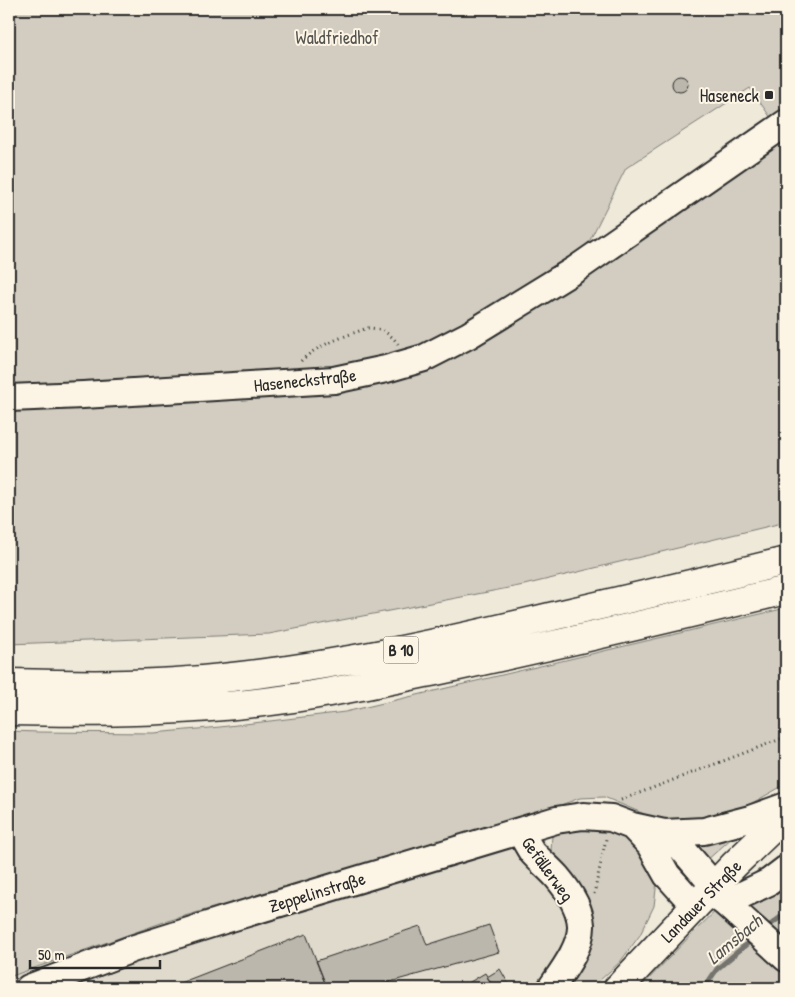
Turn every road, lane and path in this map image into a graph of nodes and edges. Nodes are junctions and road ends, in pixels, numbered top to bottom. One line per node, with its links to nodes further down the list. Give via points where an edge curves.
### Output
1 (786, 123): 2 (street, Haseneckstraße, via 576,269 469,334 424,358)
2 (405, 363): 3 (street, Haseneckstraße, via 334,380); 3 (path, via 394,337 382,330 368,328 308,354)
3 (280, 383): 4 (street, Haseneckstraße)
4 (9, 398)
5 (786, 561): 7 (main road, B 10, via 494,630 292,670 165,682)
6 (786, 590): 8 (main road, B 10, via 496,658 294,698 170,710)
7 (9, 683)
8 (9, 711)
9 (786, 737): 12 (path, via 618,801 614,808)
10 (786, 806): 14 (street, via 704,831)
11 (786, 816): 16 (main road, Landauer Straße, via 734,865)
12 (622, 822): 13 (street, Zeppelinstraße, via 583,816 556,820); 14 (street, Zeppelinstraße); 16 (street, via 650,845 667,875); 17 (path, via 591,912)
13 (520, 832): 17 (street, Gefällerweg, via 570,895); 19 (street, Zeppelinstraße, via 141,946)
14 (664, 833): 16 (street, via 679,845)
15 (786, 869): 16 (street, via 769,882)
16 (711, 896): 18 (street); 21 (main road, Landauer Straße)
17 (581, 926): 20 (street, via 571,957)
18 (786, 958)
19 (29, 988)
20 (552, 988)
21 (618, 988)

